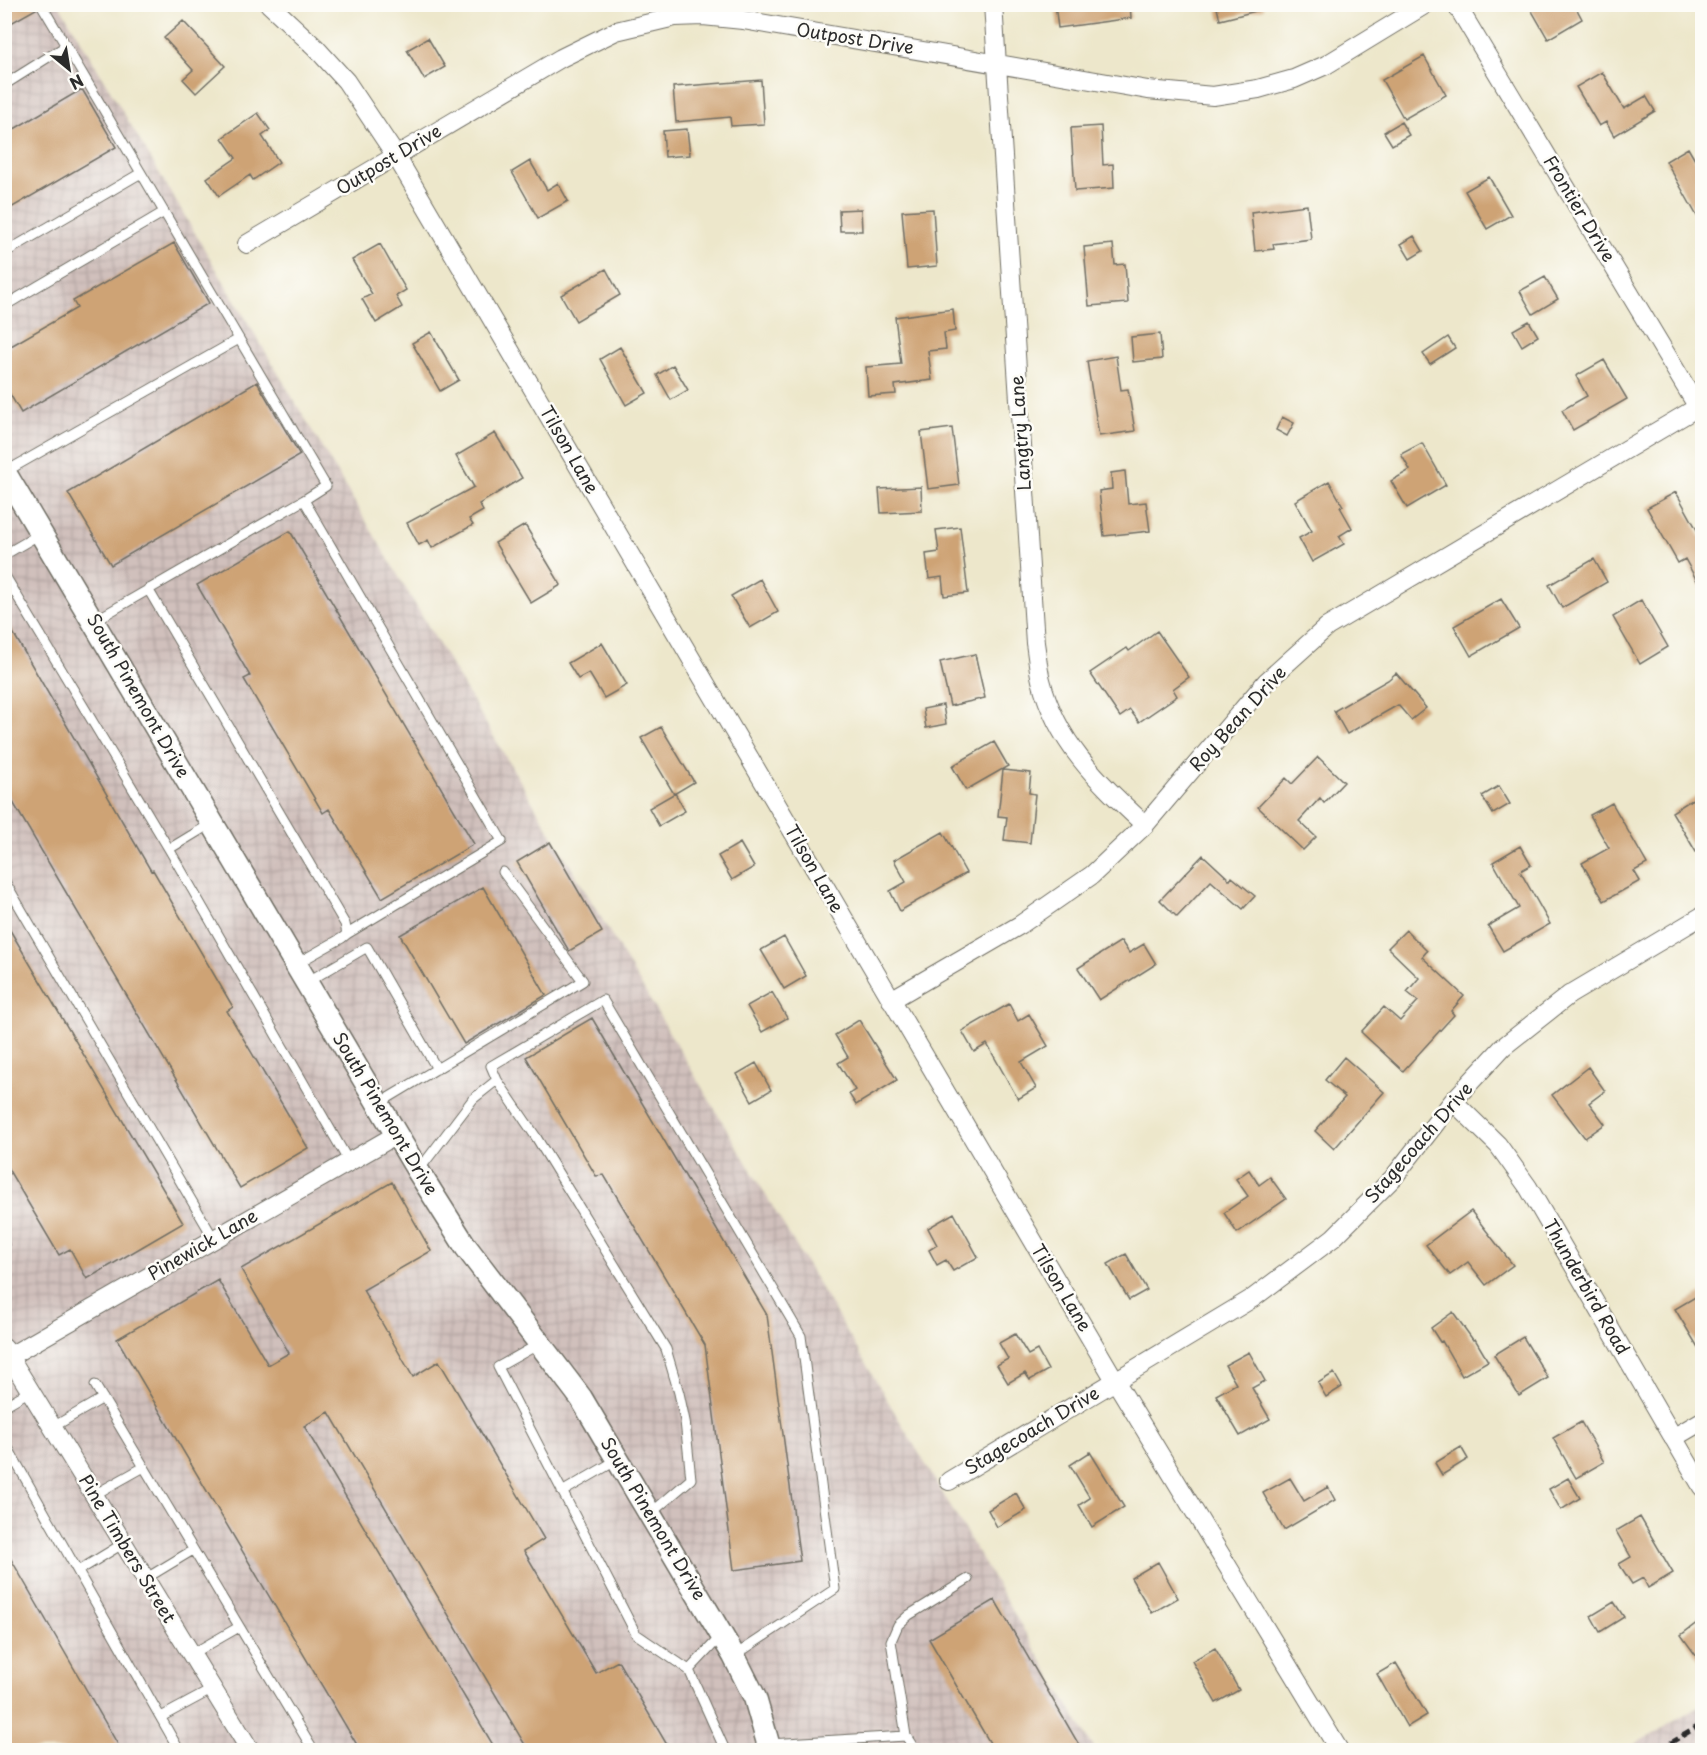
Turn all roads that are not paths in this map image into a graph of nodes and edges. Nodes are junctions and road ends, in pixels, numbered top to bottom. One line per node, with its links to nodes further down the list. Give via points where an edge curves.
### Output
1 (40, 4): 6 (lane)
2 (269, 4): 9 (street, Tilson Lane, via 346,81)
3 (993, 4): 7 (street, Langtry Lane)
4 (1426, 4): 7 (street, Outpost Drive, via 1294,79 1213,96 1148,90)
5 (1456, 4): 16 (street, Frontier Drive)
6 (66, 46): 8 (lane); 10 (lane)
7 (996, 63): 9 (street, Outpost Drive, via 743,20 675,17 616,31 561,58); 25 (street, Langtry Lane, via 1040,679 1061,731 1079,757 1096,779)
8 (4, 85)
9 (396, 156): 12 (street, Outpost Drive); 32 (street, Tilson Lane)
10 (141, 173): 11 (lane); 13 (lane)
11 (164, 212): 14 (lane); 15 (lane)
12 (247, 244)
13 (4, 253)
14 (4, 306)
15 (239, 339): 17 (lane); 18 (lane, via 326,486)
16 (1700, 411): 25 (street, Roy Bean Drive, via 1327,627 1266,682)
17 (5, 472): 19 (street, South Pinemont Drive)
18 (304, 500): 22 (lane); 30 (lane, via 502,841)
19 (42, 533): 20 (lane); 23 (street, South Pinemont Drive)
20 (4, 555)
21 (4, 574): 26 (lane)
22 (148, 589): 23 (lane); 30 (lane, via 345,924)
23 (94, 621): 24 (street, South Pinemont Drive)
24 (212, 824): 26 (lane); 31 (street, South Pinemont Drive)
25 (1145, 825): 32 (street, Roy Bean Drive, via 1092,876 1058,901)
26 (169, 849): 38 (lane)
27 (503, 872): 33 (lane, via 584,981)
28 (4, 880): 40 (lane)
29 (1702, 916): 35 (street, Stagecoach Drive, via 1569,995 1503,1047)
30 (347, 934): 31 (lane)
31 (301, 973): 33 (lane, via 367,947); 36 (street, South Pinemont Drive)
32 (891, 1000): 43 (street, Tilson Lane)
33 (437, 1069): 36 (lane)
34 (497, 1080): 39 (lane, via 473,1099); 58 (lane, via 666,1349 685,1421 691,1479); 67 (lane, via 491,1066 603,1000 801,1336 835,1589)
35 (1453, 1101): 43 (street, Stagecoach Drive, via 1393,1178 1333,1238 1253,1298); 50 (street, Thunderbird Road, via 1498,1145 1528,1187)
36 (378, 1104): 37 (street, South Pinemont Drive)
37 (396, 1135): 38 (street, Pinewick Lane); 39 (street, South Pinemont Drive)
38 (349, 1162): 40 (street, Pinewick Lane)
39 (418, 1171): 41 (street, South Pinemont Drive, via 466,1247)
40 (214, 1239): 42 (street, Pinewick Lane)
41 (541, 1342): 52 (street, South Pinemont Drive); 56 (lane, via 498,1368)
42 (7, 1352): 45 (street, Pine Timbers Street)
43 (1116, 1382): 54 (street, Stagecoach Drive); 78 (street, Tilson Lane)
44 (95, 1385): 46 (lane)
45 (30, 1391): 47 (lane); 49 (street, Pine Timbers Street)
46 (103, 1398): 49 (lane); 53 (lane)
47 (4, 1406)
48 (1702, 1421): 50 (street)
49 (52, 1427): 57 (street, Pine Timbers Street)
50 (1673, 1438): 55 (street, Thunderbird Road)
51 (4, 1441): 61 (lane)
52 (618, 1459): 56 (lane); 58 (street, South Pinemont Drive)
53 (144, 1467): 57 (lane); 60 (lane)
54 (949, 1481)
55 (1702, 1487)
56 (562, 1492): 68 (lane, via 636,1634)
57 (94, 1496): 59 (street, Pine Timbers Street)
58 (650, 1514): 65 (street, South Pinemont Drive)
59 (124, 1543): 61 (lane); 63 (street, Pine Timbers Street)
60 (193, 1550): 63 (lane); 64 (lane)
61 (78, 1571): 70 (lane)
62 (968, 1578): 71 (lane, via 909,1615 898,1625 891,1641)
63 (145, 1579): 66 (street, Pine Timbers Street)
64 (240, 1627): 66 (lane); 75 (lane)
65 (722, 1635): 67 (street, South Pinemont Drive); 68 (lane)
66 (192, 1654): 69 (street, Pine Timbers Street)
67 (734, 1656): 72 (street, South Pinemont Drive, via 755,1698)
68 (689, 1670): 76 (lane)
69 (213, 1689): 70 (lane); 74 (street, Pine Timbers Street)
70 (160, 1717): 73 (lane)
71 (906, 1736): 72 (lane); 77 (lane)
72 (770, 1747)
73 (179, 1750)
74 (250, 1750)
75 (313, 1750)
76 (725, 1750)
77 (915, 1750)
78 (1340, 1750)

